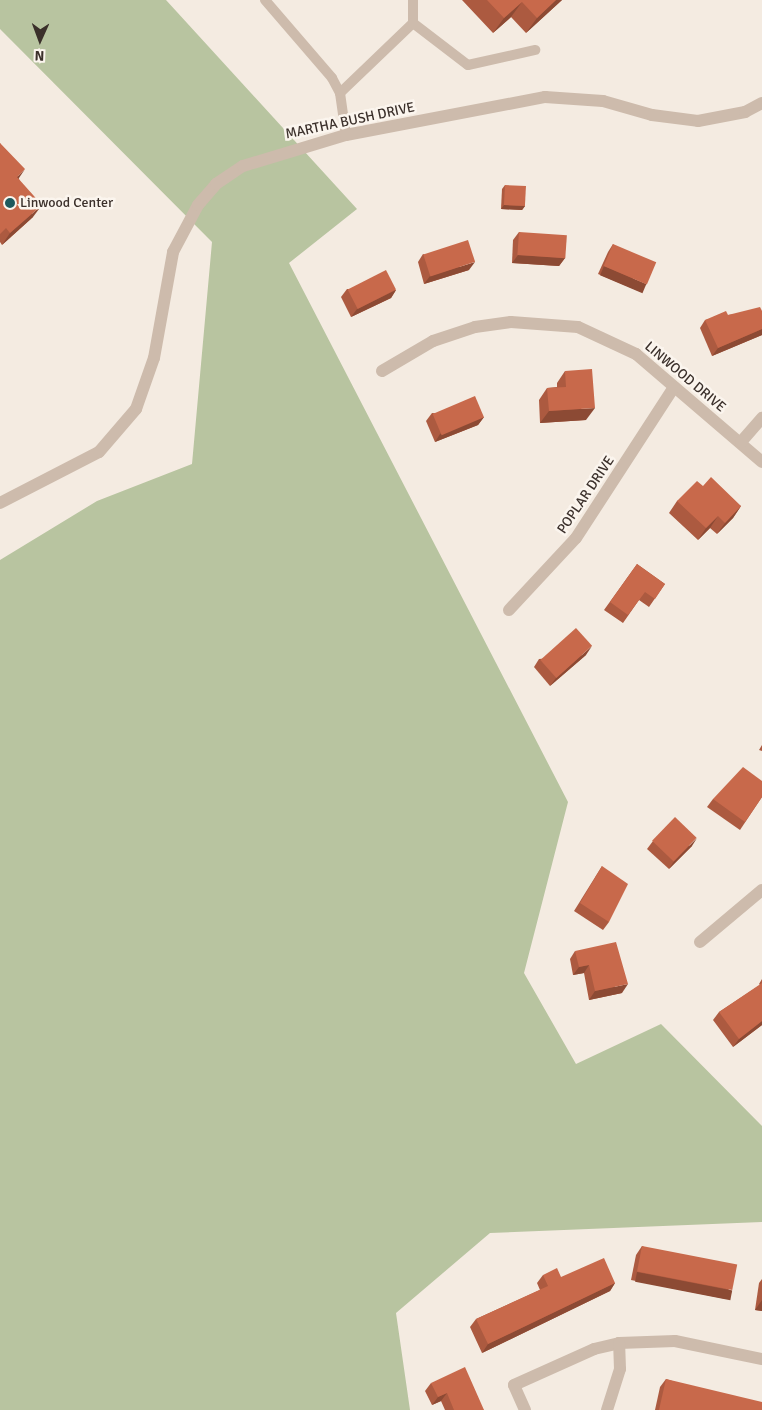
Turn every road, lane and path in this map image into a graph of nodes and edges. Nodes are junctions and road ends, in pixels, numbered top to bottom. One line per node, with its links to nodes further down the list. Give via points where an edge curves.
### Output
1 (265, 0): 5 (lane, via 332,78)
2 (413, 0): 3 (lane)
3 (413, 23): 4 (lane, via 468,65); 5 (lane)
4 (535, 50)
5 (340, 93): 7 (lane)
6 (762, 103): 7 (street, MARTHA BUSH DRIVE, via 746,112 698,121 652,116 603,101 545,97)
7 (346, 135): 13 (street, MARTHA BUSH DRIVE, via 244,166 216,184 198,205 173,252 148,383 120,432 70,469)
8 (382, 372): 9 (street, LINWOOD DRIVE, via 433,341 475,327 545,322 605,337 636,354)
9 (674, 387): 11 (street, LINWOOD DRIVE); 14 (street, POPLAR DRIVE, via 576,538)
10 (762, 418): 11 (street)
11 (741, 442): 12 (street, LINWOOD DRIVE)
12 (762, 462)
13 (0, 503)
14 (509, 610)
15 (762, 890): 16 (street)
16 (700, 942)
17 (619, 1343): 18 (street, via 675,1341); 19 (street, via 594,1349 514,1385); 20 (street, via 620,1370)
18 (762, 1360)
19 (525, 1410)
20 (607, 1410)

